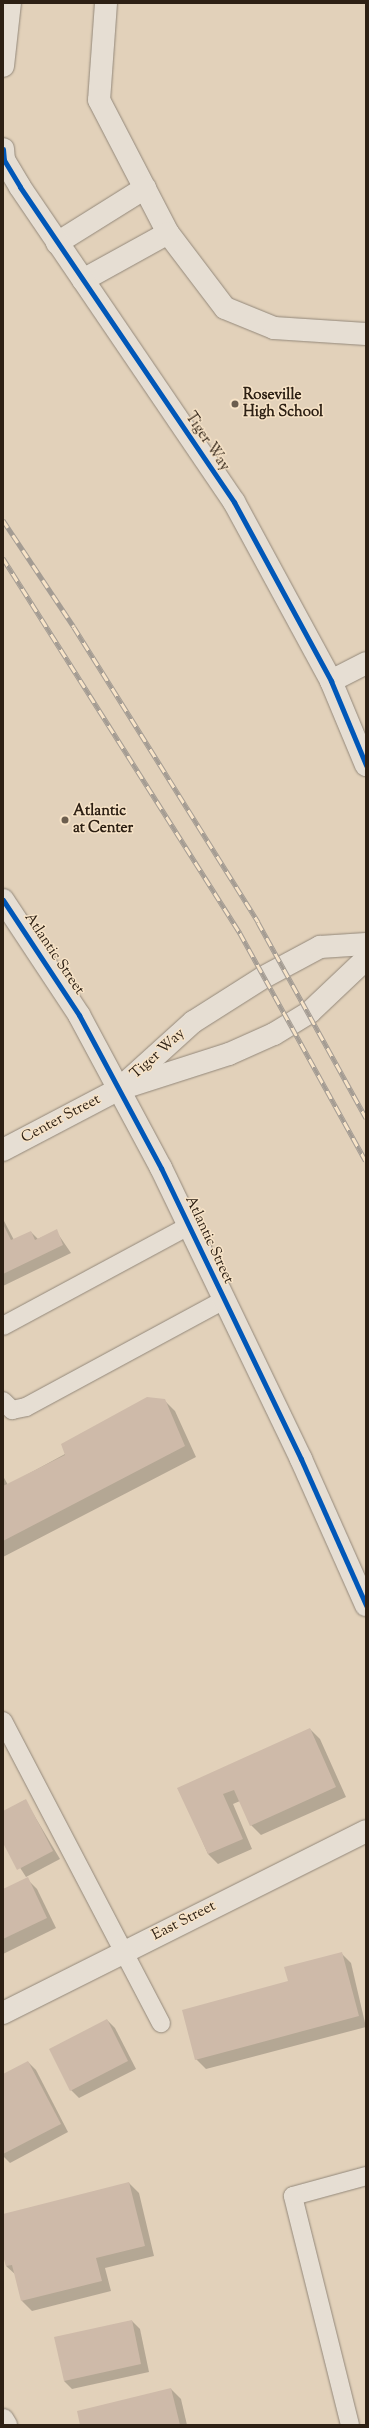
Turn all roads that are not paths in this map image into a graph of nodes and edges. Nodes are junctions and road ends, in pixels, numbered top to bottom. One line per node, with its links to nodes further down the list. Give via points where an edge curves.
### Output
1 (10, 3): 3 (street)
2 (106, 3): 5 (street, via 99,100)
3 (3, 66)
4 (3, 149): 7 (street, Tiger Way, via 4,160)
5 (145, 188): 6 (street); 7 (street)
6 (168, 233): 8 (street); 9 (street, via 225,308 274,328)
7 (58, 243): 8 (street, Tiger Way)
8 (83, 280): 11 (street, Tiger Way, via 234,502)
9 (366, 334)
10 (366, 663): 11 (street)
11 (332, 681): 12 (street, Tiger Way)
12 (366, 765)
13 (3, 900): 16 (street, Atlantic Street, via 79,1015)
14 (366, 944): 16 (street, Tiger Way, via 320,947 264,977 193,1022)
15 (366, 958): 16 (street, Tiger Way, via 310,1012 274,1034 222,1057)
16 (119, 1089): 17 (street, Center Street); 18 (street, Atlantic Street)
17 (3, 1150)
18 (189, 1226): 19 (street, Atlantic Street); 20 (lane)
19 (224, 1300): 21 (lane, via 26,1407 12,1410); 22 (street, Atlantic Street)
20 (3, 1326)
21 (3, 1401)
22 (366, 1606)
23 (3, 1721): 25 (lane)
24 (366, 1831): 25 (street, East Street)
25 (124, 1952): 26 (street, East Street); 27 (lane)
26 (3, 2013)
27 (161, 2023)
28 (366, 2176): 31 (lane, via 294,2196)
29 (3, 2420): 30 (street)
30 (6, 2425)
31 (350, 2425)

